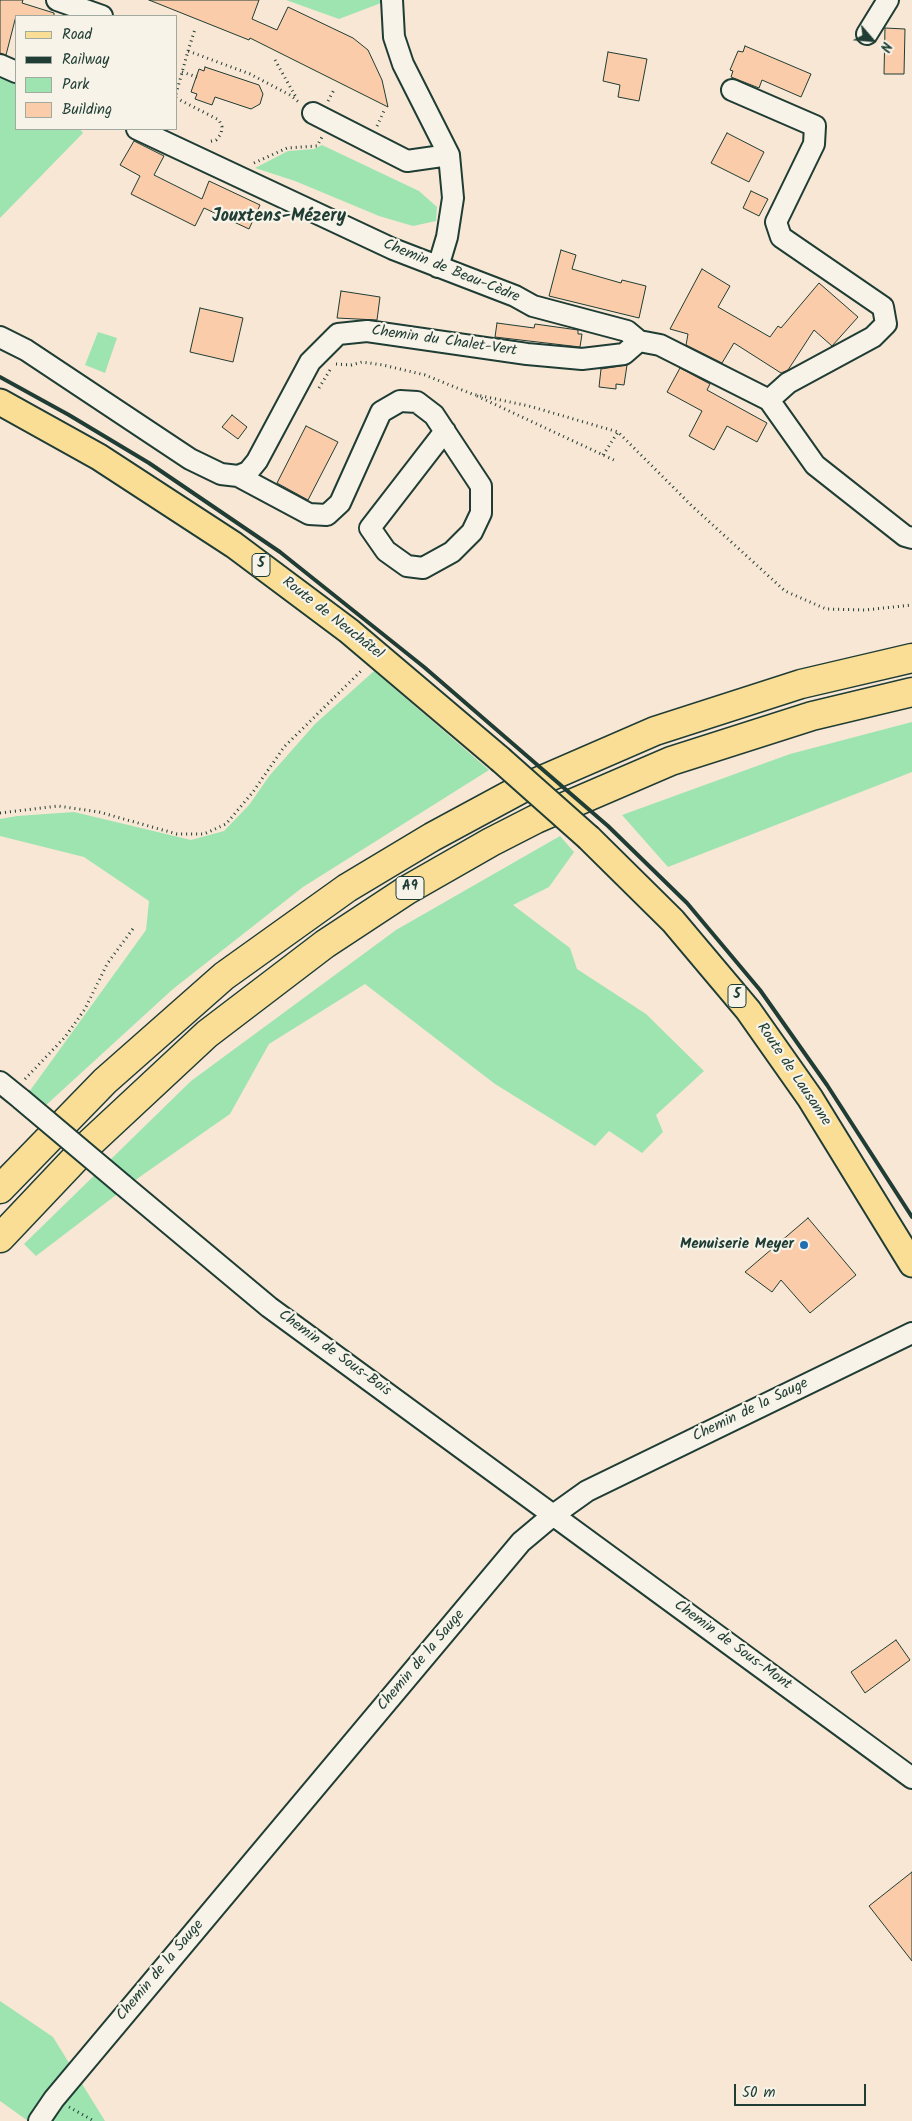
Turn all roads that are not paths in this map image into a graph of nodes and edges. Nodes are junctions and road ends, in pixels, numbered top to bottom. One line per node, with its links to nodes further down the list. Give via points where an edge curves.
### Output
1 (57, 0): 4 (street)
2 (392, 0): 11 (street, via 394,37 403,64)
3 (888, 0): 5 (street)
4 (99, 15)
5 (867, 34)
6 (0, 65): 7 (street)
7 (15, 72)
8 (732, 90): 15 (street, via 815,126 814,144 776,222 781,237 883,307 886,324 873,337 788,382)
9 (314, 112): 11 (street, via 407,161)
10 (139, 130): 12 (street, Chemin de Beau-Cèdre, via 384,245)
11 (449, 155): 12 (street, via 453,198)
12 (438, 267): 14 (street, Chemin de Beau-Cèdre, via 533,306 627,332)
13 (0, 337): 18 (street, via 26,350 190,458 221,474)
14 (639, 341): 15 (street, Chemin de Beau-Cèdre, via 660,345); 18 (street, Chemin du Chalet-Vert, via 624,354 582,359 367,331 338,334 310,362 257,462 248,472)
15 (770, 400): 19 (street, via 815,465 905,536)
16 (0, 402): 22 (main road, Route de Neuchâtel / 5, bridge, via 99,458 208,527 290,586 378,655)
17 (444, 431): 17 (street, via 481,486 481,513 472,532 452,552 423,568 407,566 386,551 370,528); 18 (street, via 434,415 417,402 400,401 381,412 340,503 327,514 309,514)
18 (238, 476)
19 (912, 538)
20 (912, 658): 24 (highway, A9, via 801,684 655,731 519,790 423,842 347,888 224,976 105,1081)
21 (912, 692): 25 (highway, A9, via 774,726 671,761 536,819 407,890 308,955 206,1034 90,1142)
22 (589, 838): 26 (main road, Route de Lausanne / 5, via 673,921 760,1026 810,1098)
23 (11, 1091): 28 (street, Chemin de Sous-Bois, bridge, via 269,1306)
24 (0, 1188)
25 (0, 1238)
26 (912, 1264)
27 (912, 1333): 28 (street, Chemin de la Sauge, via 587,1491)
28 (552, 1516): 29 (street, Chemin de Sous-Mont); 30 (street, Chemin de la Sauge, via 521,1542 54,2099)
29 (912, 1777)
30 (39, 2121)

